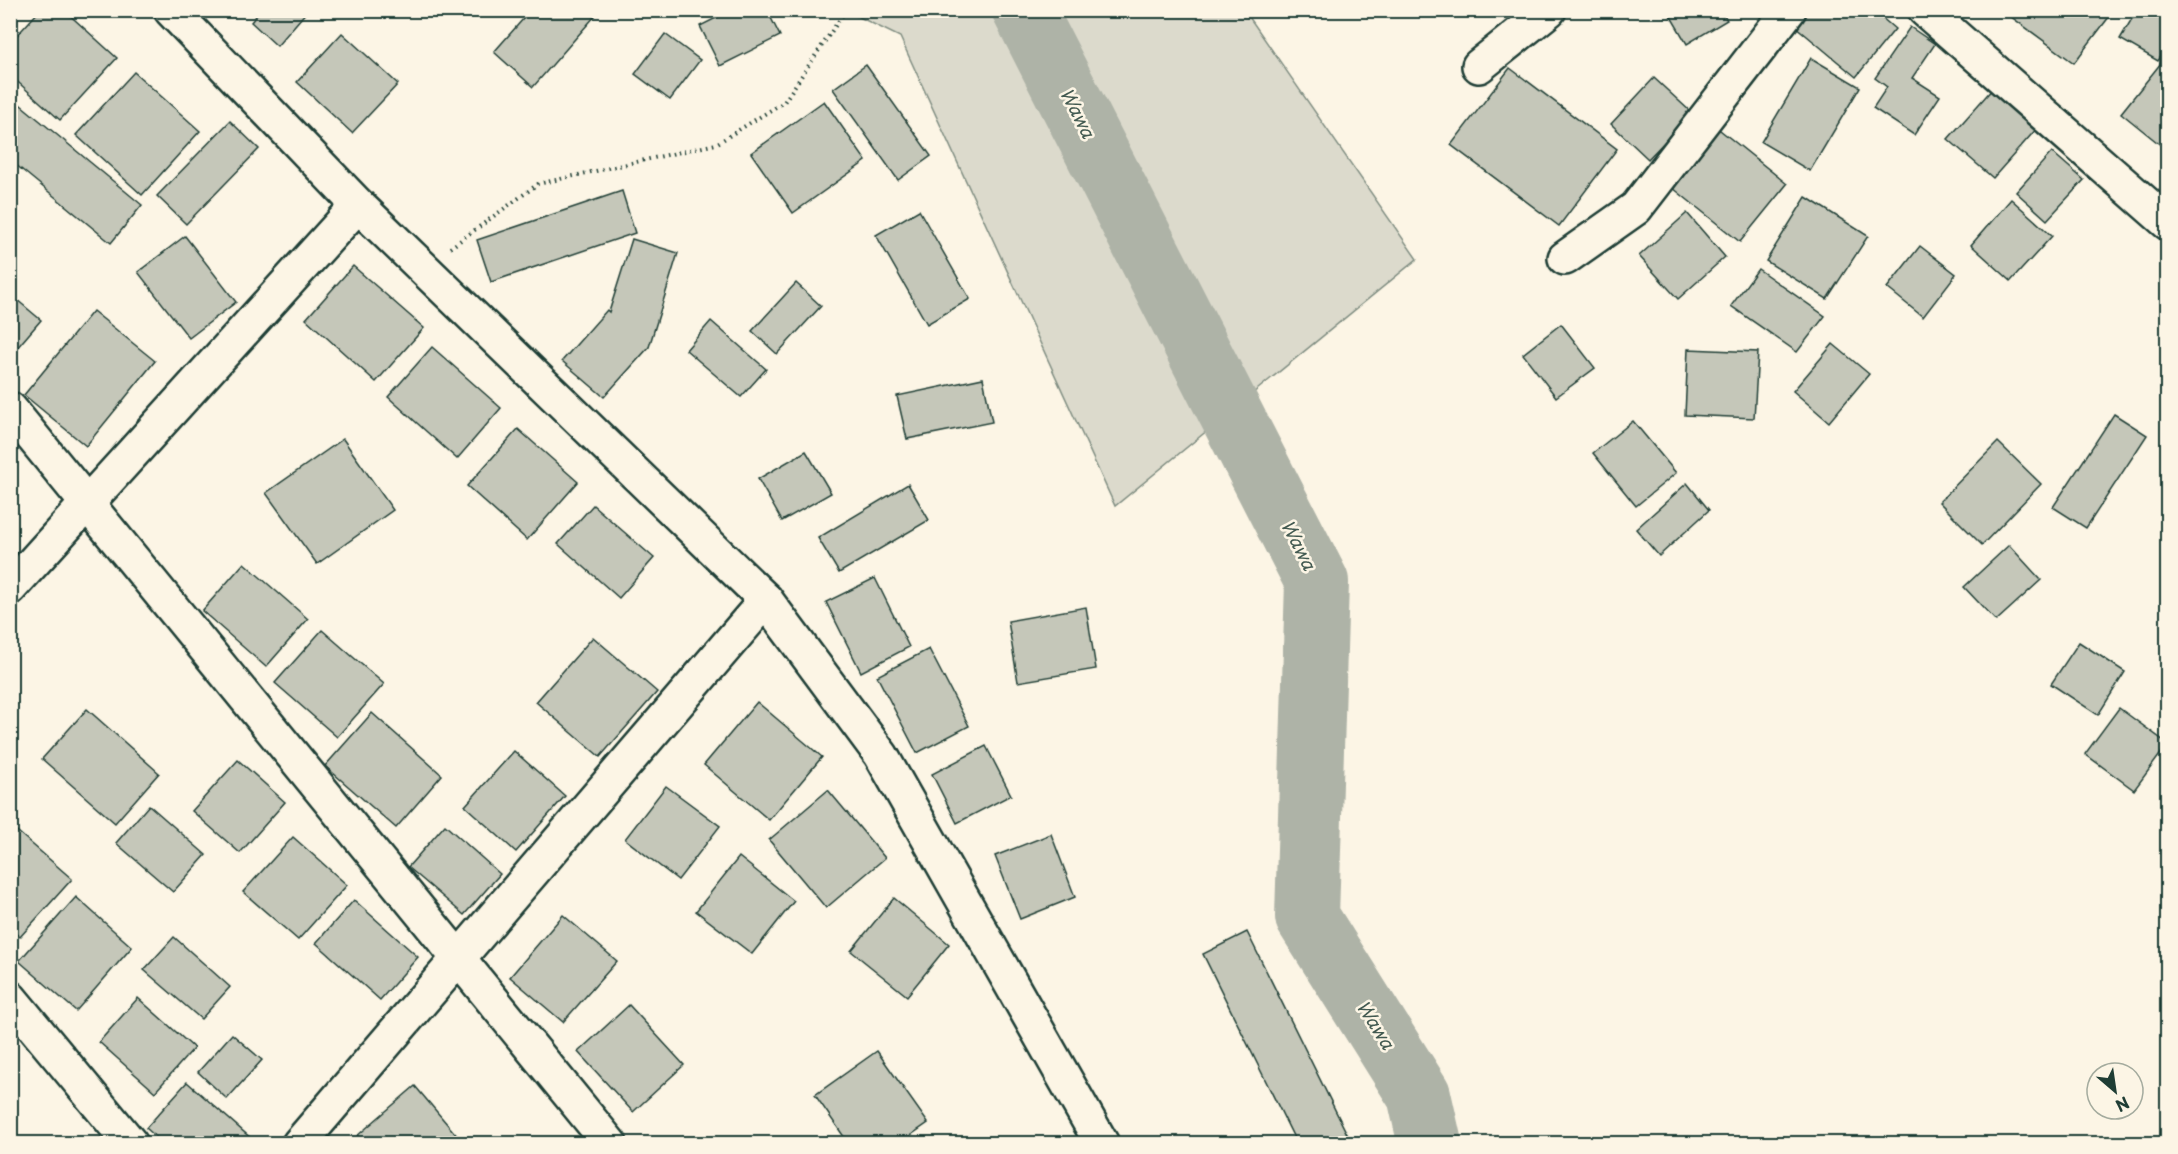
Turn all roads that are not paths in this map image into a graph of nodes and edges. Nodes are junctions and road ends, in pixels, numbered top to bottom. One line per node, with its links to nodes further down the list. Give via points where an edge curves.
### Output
1 (171, 10): 6 (street)
2 (1548, 10): 5 (street)
3 (1789, 10): 8 (street, via 1636,208)
4 (1931, 12): 7 (street)
5 (1479, 66)
6 (358, 205): 10 (street); 12 (street)
7 (2168, 223)
8 (1565, 258)
9 (10, 409): 10 (street)
10 (87, 504): 11 (street); 13 (street)
11 (10, 588)
12 (766, 600): 13 (street); 18 (street, via 881,755)
13 (458, 958): 16 (street); 17 (street)
14 (10, 998): 15 (street)
15 (131, 1143)
16 (299, 1143)
17 (610, 1143)
18 (1102, 1143)

